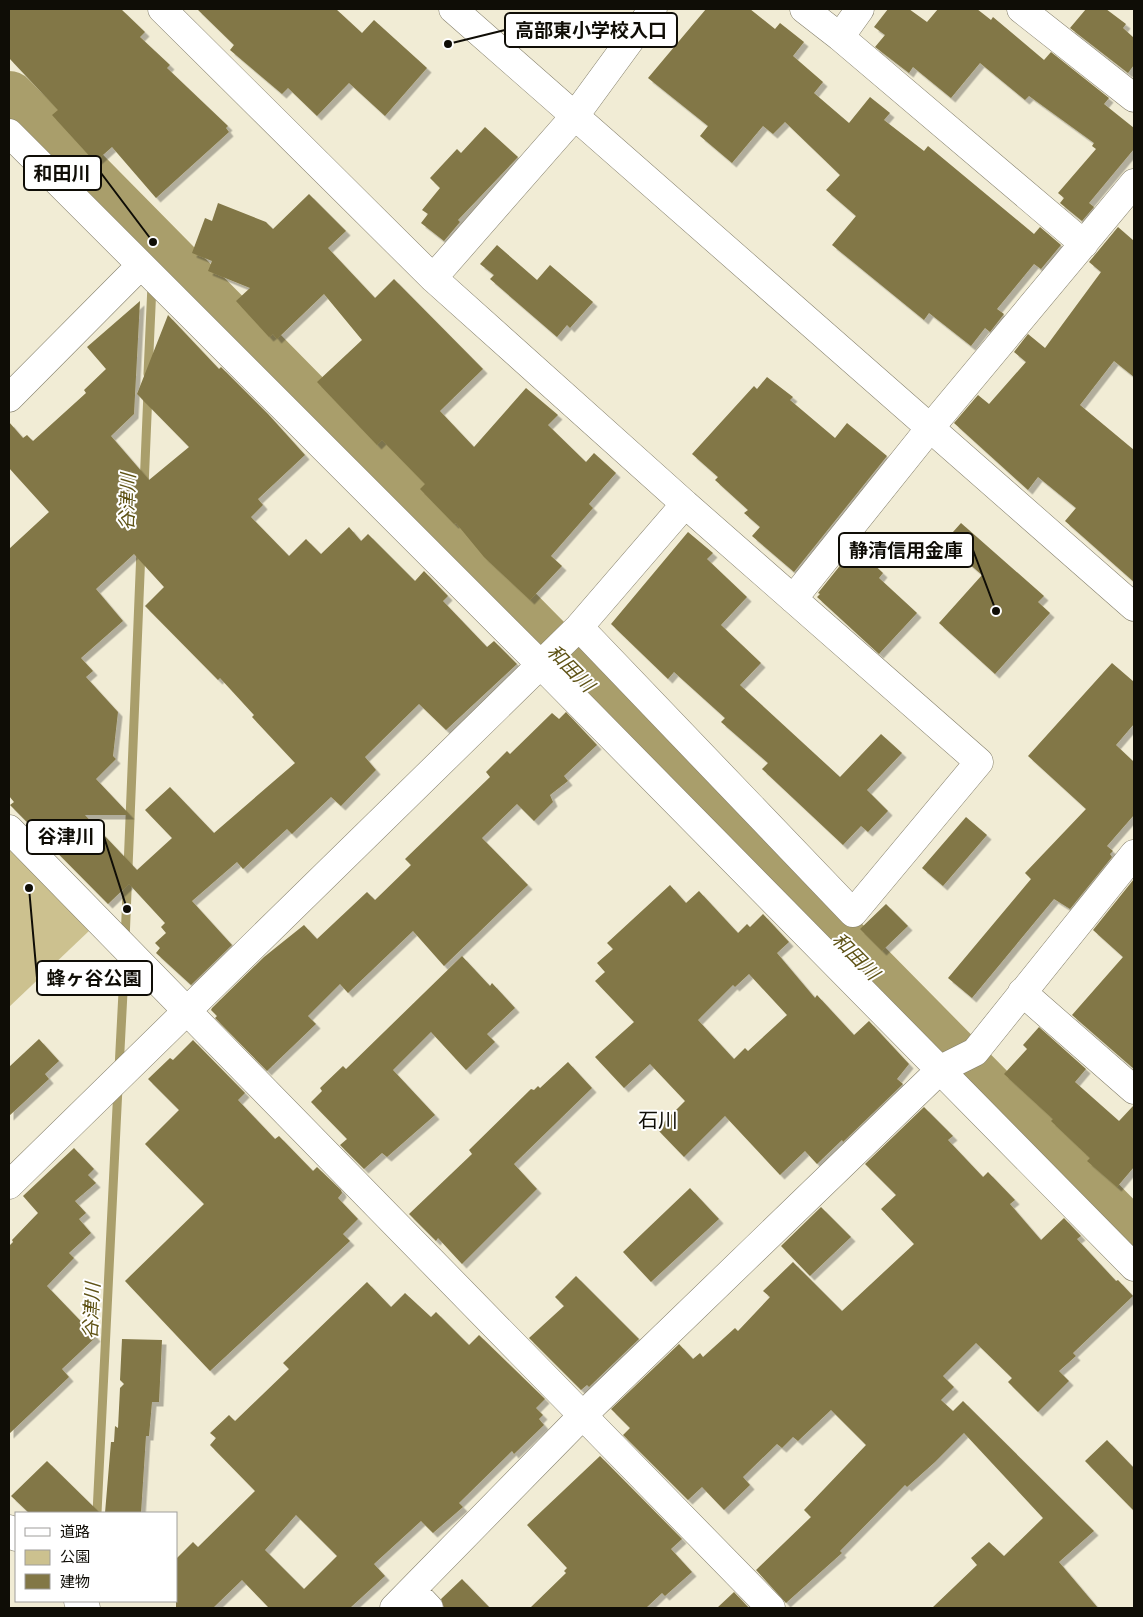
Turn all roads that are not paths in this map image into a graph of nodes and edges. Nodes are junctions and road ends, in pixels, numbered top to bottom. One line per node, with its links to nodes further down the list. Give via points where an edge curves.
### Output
1 (162, 9): 14 (street)
2 (452, 9): 9 (street)
3 (653, 9): 9 (street)
4 (804, 9): 7 (street)
5 (860, 9): 7 (street)
6 (1021, 9): 8 (street)
7 (840, 37): 12 (street)
8 (1134, 98)
9 (574, 117): 14 (street); 16 (street)
10 (9, 133): 13 (street)
11 (1131, 194): 12 (street)
12 (1084, 244): 16 (street)
13 (140, 266): 15 (street); 21 (street)
14 (433, 278): 17 (street)
15 (9, 398)
16 (930, 428): 18 (street); 19 (street)
17 (685, 504): 18 (street); 20 (street)
18 (793, 599): 20 (street, via 979,762 853,912)
19 (1134, 607)
20 (579, 627): 21 (street)
21 (541, 664): 25 (street); 26 (street)
22 (9, 829): 25 (street)
23 (1134, 854): 24 (street)
24 (1022, 992): 26 (street); 27 (street)
25 (188, 1010): 28 (street); 30 (street)
26 (957, 1061): 29 (street); 30 (street)
27 (1134, 1090)
28 (9, 1185)
29 (1134, 1267)
30 (583, 1416): 31 (street); 32 (street)
31 (412, 1602)
32 (771, 1608)

